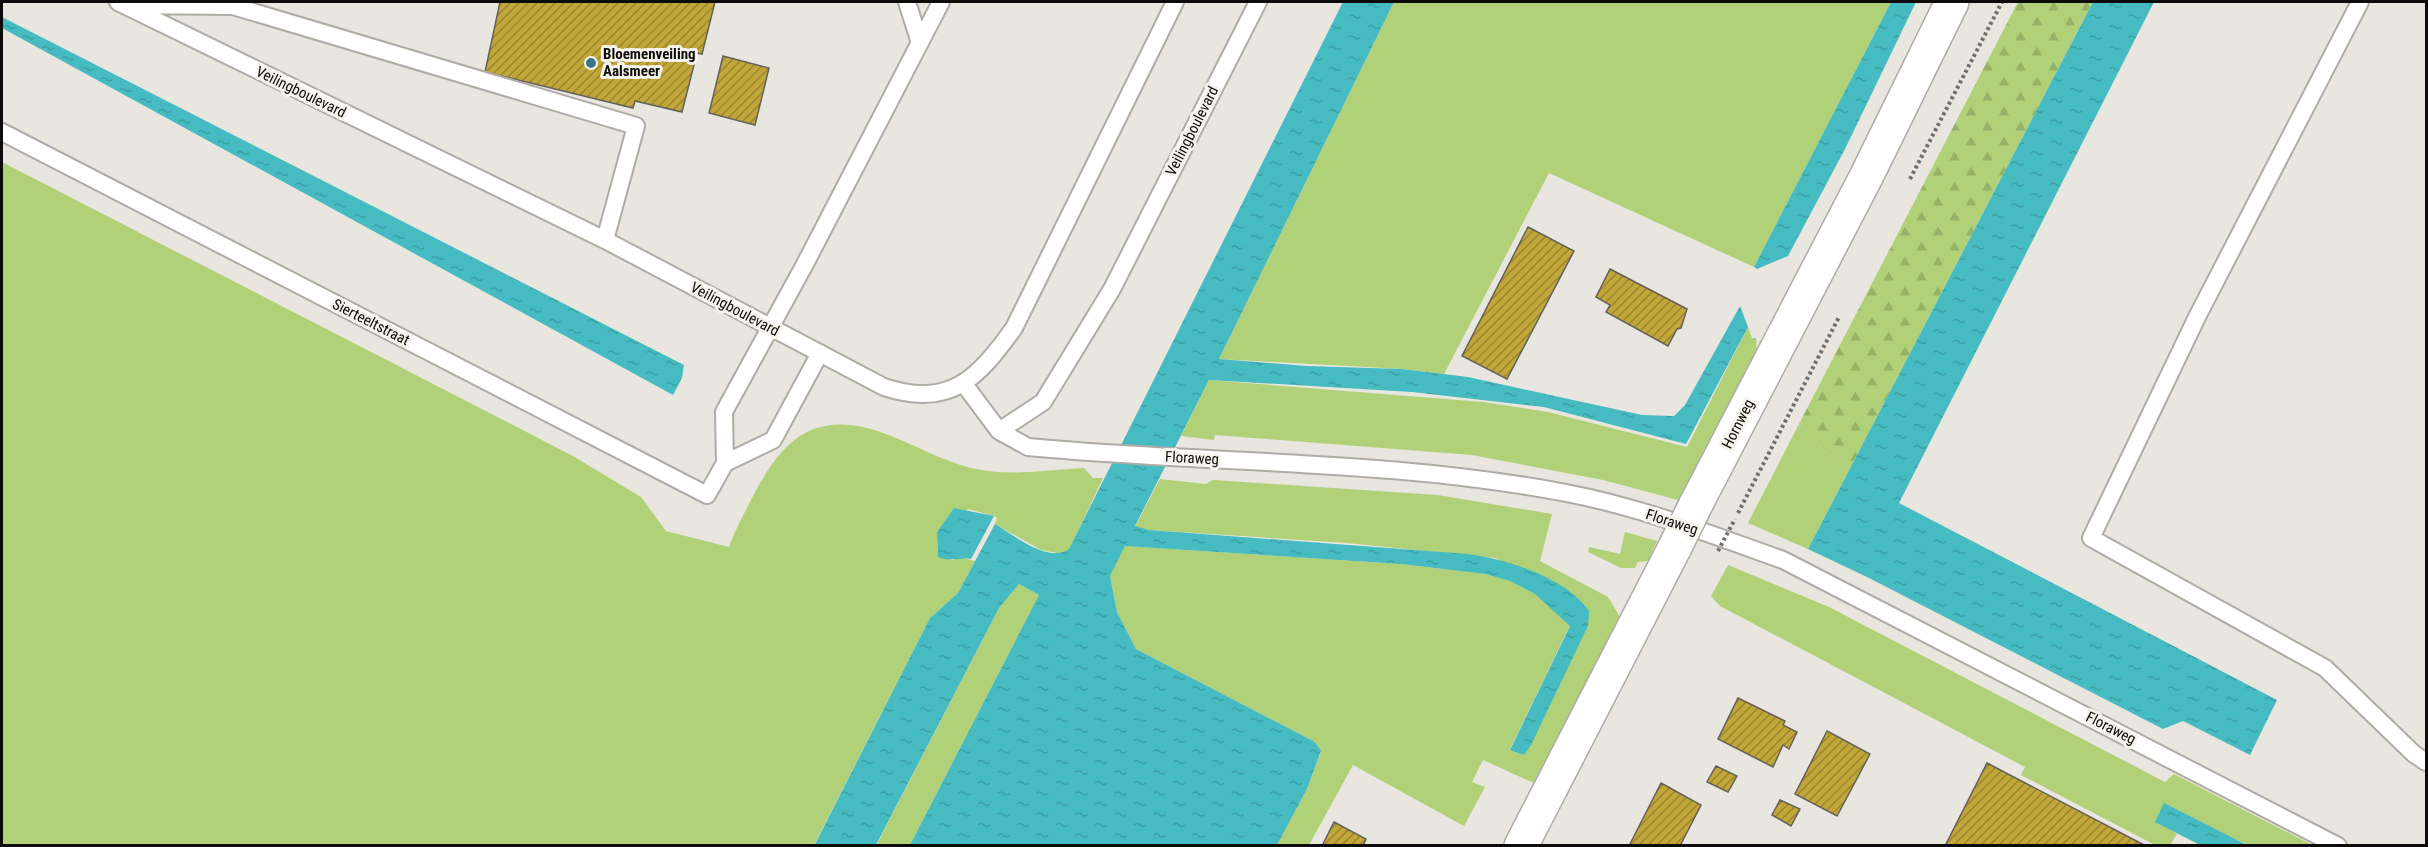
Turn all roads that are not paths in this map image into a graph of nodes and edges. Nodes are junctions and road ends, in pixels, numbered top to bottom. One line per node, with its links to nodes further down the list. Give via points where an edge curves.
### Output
1 (907, 2): 8 (lane)
2 (941, 2): 8 (lane)
3 (1175, 2): 13 (lane, Veilingboulevard, via 1014,328 991,360)
4 (1258, 2): 14 (lane, Veilingboulevard, via 1112,289 1043,402)
5 (1952, 2): 17 (street, Hornweg, bridge)
6 (2360, 2): 16 (lane, via 2197,317 2091,538 2325,668)
7 (122, 3): 10 (lane, Veilingboulevard); 10 (lane, via 233,6 636,126)
8 (920, 42): 11 (lane)
9 (2, 132): 15 (lane, Sierteeltstraat, via 707,495)
10 (605, 240): 11 (lane, Veilingboulevard)
11 (770, 327): 12 (lane, Veilingboulevard); 15 (lane, via 724,411)
12 (820, 354): 13 (lane, Veilingboulevard, via 901,392 941,393); 15 (lane, via 773,440)
13 (964, 384): 14 (lane, Floraweg)
14 (999, 431): 18 (lane, Floraweg, via 1028,447 1408,473 1513,484 1625,506 1783,560)
15 (725, 463)
16 (2427, 762)
17 (1521, 846)
18 (2338, 846)

